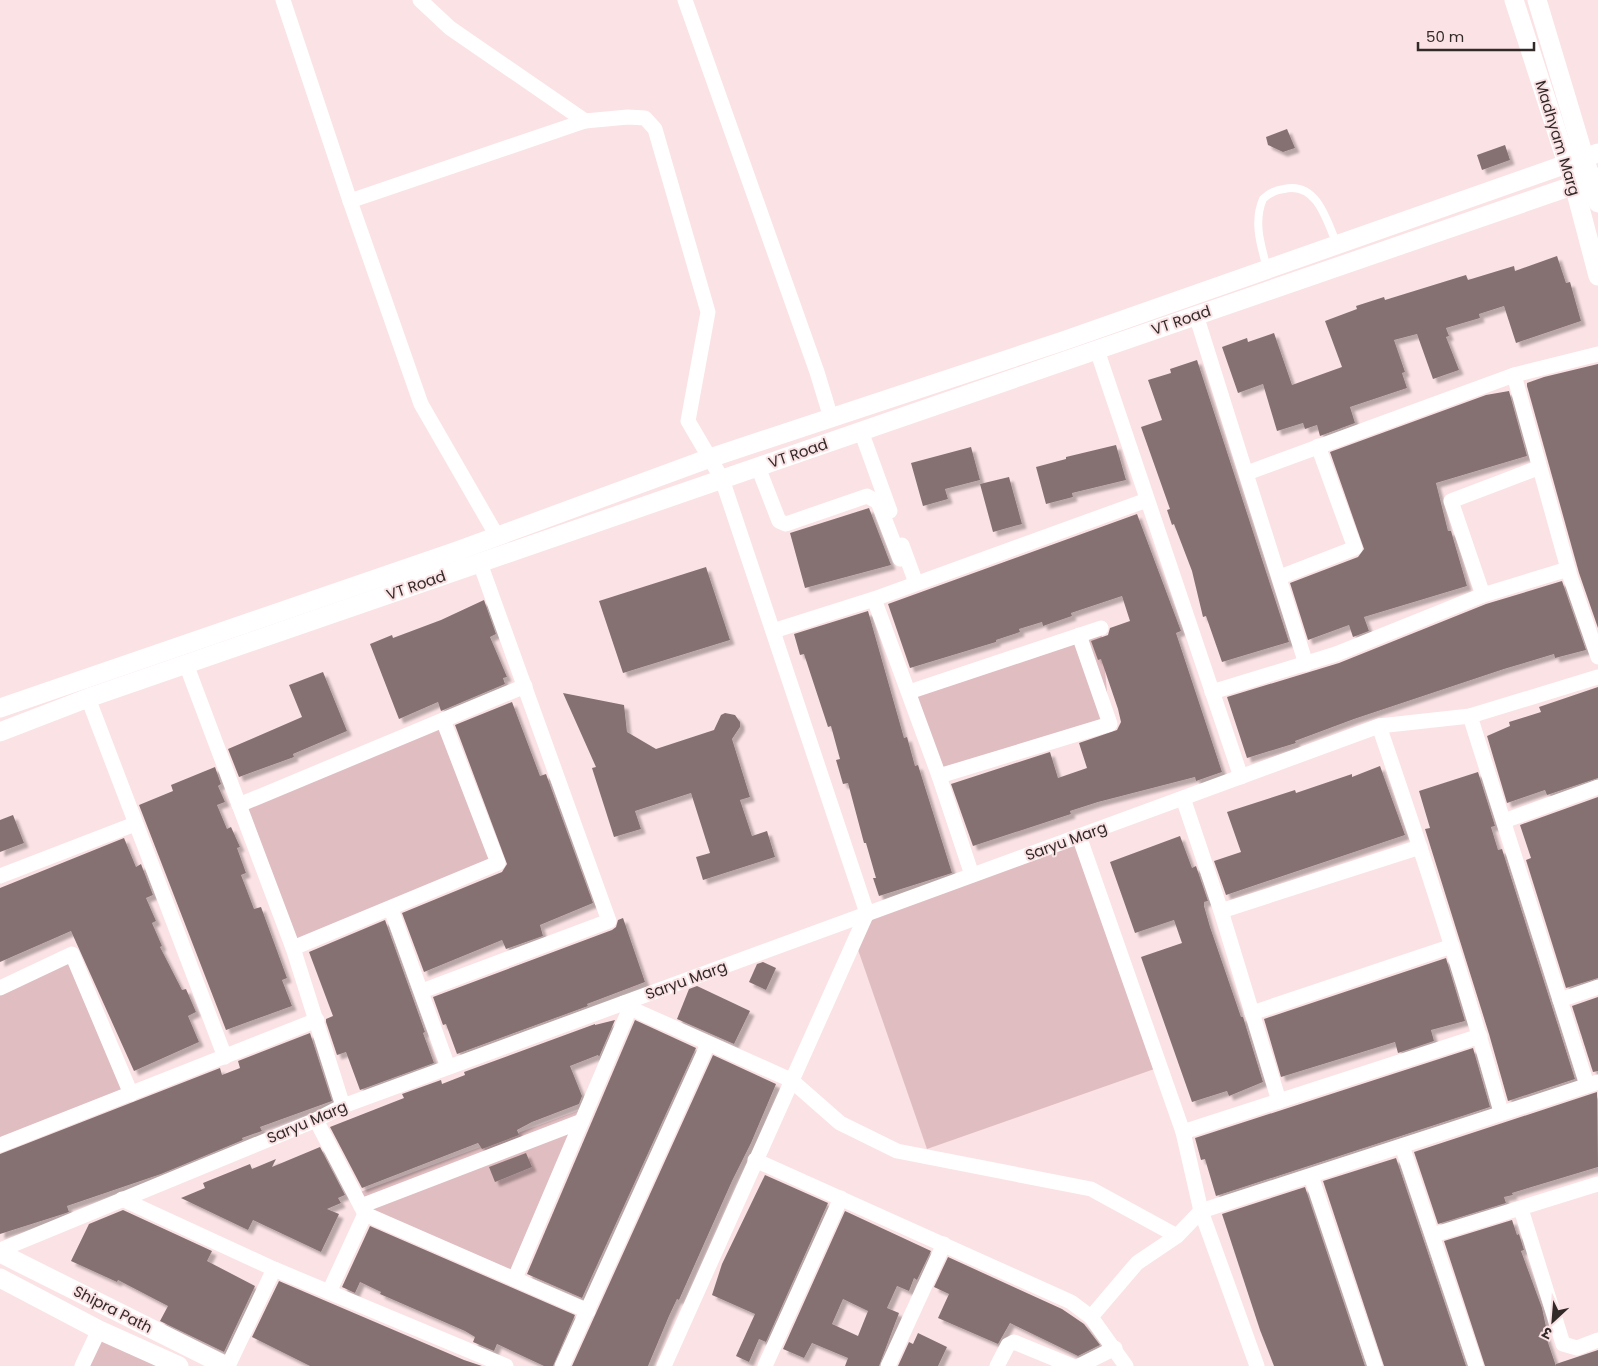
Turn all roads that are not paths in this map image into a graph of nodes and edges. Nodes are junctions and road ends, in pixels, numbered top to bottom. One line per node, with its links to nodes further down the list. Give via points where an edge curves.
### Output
1 (283, 0): 11 (street)
2 (420, 0): 6 (street, via 450,28)
3 (685, 0): 22 (street)
4 (1514, 0): 8 (street, Madhyam Marg)
5 (1537, 0): 7 (street, Madhyam Marg)
6 (585, 121): 11 (street); 25 (street, via 645,118 655,130 708,312 688,421)
7 (1592, 156): 8 (street, VT Road); 9 (street, Madhyam Marg)
8 (1566, 164): 10 (street, Madhyam Marg); 13 (street, VT Road)
9 (1595, 178): 10 (street, VT Road); 12 (street, Madhyam Marg)
10 (1574, 185): 16 (street, Madhyam Marg); 17 (street, VT Road)
11 (350, 201): 31 (street, via 422,404)
12 (1598, 203)
13 (1337, 245): 14 (street, VT Road); 15 (lane, via 1315,198 1297,187 1278,190 1264,199 1258,220 1259,240)
14 (1298, 258): 15 (street, VT Road); 17 (street)
15 (1267, 269): 22 (street, VT Road)
16 (1598, 276)
17 (1305, 278): 18 (street, VT Road)
18 (1196, 315): 19 (street, VT Road); 28 (street)
19 (1097, 350): 23 (street, VT Road); 30 (street)
20 (1598, 354): 21 (street)
21 (1514, 375): 24 (street); 27 (street)
22 (831, 418): 25 (street, VT Road)
23 (861, 431): 26 (street, VT Road); 36 (street)
24 (1318, 446): 28 (street); 35 (street, via 1355,548)
25 (710, 458): 29 (street); 31 (street, VT Road)
26 (758, 467): 29 (street, VT Road); 32 (street, via 779,522 786,524 867,496 878,502)
27 (1538, 468): 34 (street); 37 (street, via 1450,500)
28 (1247, 473): 35 (street)
29 (722, 479): 33 (street, VT Road); 40 (street)
30 (1147, 500): 36 (street); 48 (street)
31 (497, 536): 50 (street, VT Road)
32 (900, 559)
33 (480, 563): 43 (street, VT Road); 46 (street)
34 (1568, 569): 37 (street); 42 (street)
35 (1280, 577): 44 (street)
36 (916, 583): 38 (street)
37 (1483, 595): 44 (street)
38 (874, 599): 40 (street); 47 (street)
39 (1101, 628): 41 (street)
40 (773, 631): 68 (street)
41 (1079, 635): 47 (street); 55 (street, via 1110,724)
42 (1598, 656)
43 (186, 664): 49 (street, VT Road); 59 (street)
44 (1306, 664): 48 (street)
45 (1598, 677): 51 (street, Saryu Marg)
46 (525, 686): 52 (street); 73 (street, via 610,922)
47 (909, 692): 55 (street)
48 (1212, 692): 56 (street)
49 (88, 698): 54 (street, VT Road); 61 (street)
50 (0, 708)
51 (1470, 716): 53 (street, Saryu Marg); 60 (street)
52 (443, 720): 59 (street); 66 (street, via 498,863)
53 (1379, 726): 56 (street, Saryu Marg); 63 (street)
54 (0, 732)
55 (939, 776): 64 (street)
56 (1241, 777): 58 (street, Saryu Marg)
57 (1598, 786): 60 (street)
58 (1183, 798): 62 (street, Saryu Marg); 67 (street)
59 (239, 805): 70 (street)
60 (1504, 821): 74 (street)
61 (135, 824): 65 (street); 80 (street)
62 (1078, 836): 64 (street, Saryu Marg); 90 (street)
63 (1420, 847): 67 (street); 69 (street)
64 (972, 875): 68 (street, Saryu Marg)
65 (0, 876)
66 (391, 909): 70 (street); 73 (street)
67 (1221, 911): 76 (street)
68 (867, 914): 75 (street, Saryu Marg); 82 (street)
69 (1452, 946): 76 (street); 78 (street)
70 (293, 948): 77 (street)
71 (1598, 987): 74 (street)
72 (0, 988): 84 (street, via 72,954)
73 (422, 991): 81 (street)
74 (1560, 1000): 83 (street)
75 (627, 1006): 79 (street); 81 (street, Saryu Marg); 89 (street)
76 (1252, 1013): 85 (street)
77 (317, 1020): 80 (street); 86 (street)
78 (1480, 1036): 85 (street); 87 (street)
79 (708, 1044): 82 (street); 109 (street)
80 (225, 1057): 84 (street)
81 (448, 1067): 86 (street, Saryu Marg)
82 (791, 1080): 93 (street); 101 (street, via 840,1122 897,1150 1091,1189)
83 (1592, 1083): 87 (street)
84 (131, 1094): 91 (street)
85 (1278, 1101): 90 (street)
86 (343, 1106): 88 (street, Saryu Marg)
87 (1501, 1112): 92 (street)
88 (316, 1120): 97 (street, Saryu Marg); 99 (street)
89 (582, 1121): 99 (street); 107 (street)
90 (1184, 1132): 100 (street)
91 (2, 1143)
92 (1402, 1146): 94 (street); 102 (street)
93 (755, 1160): 96 (street); 120 (street)
94 (1311, 1176): 100 (street); 127 (street)
95 (1598, 1184): 98 (street)
96 (840, 1198): 103 (street); 114 (street)
97 (122, 1199): 104 (street, Saryu Marg); 105 (street)
98 (1522, 1209): 102 (street); 112 (street, via 1563,1344 1577,1348)
99 (363, 1210): 107 (street); 108 (street)
100 (1201, 1212): 101 (street); 126 (street)
101 (1177, 1236): 110 (street, via 1136,1263)
102 (1433, 1236): 128 (street)
103 (944, 1244): 110 (street, via 1071,1302); 121 (street)
104 (0, 1251): 117 (street, Shipra Path)
105 (274, 1269): 108 (street); 117 (street)
106 (0, 1278): 111 (street, Shipra Path)
107 (515, 1278): 109 (street)
108 (329, 1292): 118 (street)
109 (588, 1311): 119 (street)
110 (1091, 1317): 113 (street)
111 (100, 1330): 115 (street); 116 (street, Shipra Path)
112 (1598, 1340)
113 (1115, 1348): 124 (street); 125 (street)
114 (768, 1365)
115 (82, 1366)
116 (179, 1366)
117 (227, 1366)
118 (506, 1366)
119 (562, 1366)
120 (664, 1366)
121 (888, 1366)
122 (997, 1366): 123 (street, via 1008,1345 1014,1342)
123 (1072, 1366)
124 (1079, 1366)
125 (1126, 1366)
126 (1257, 1366)
127 (1375, 1366)
128 (1476, 1366)

